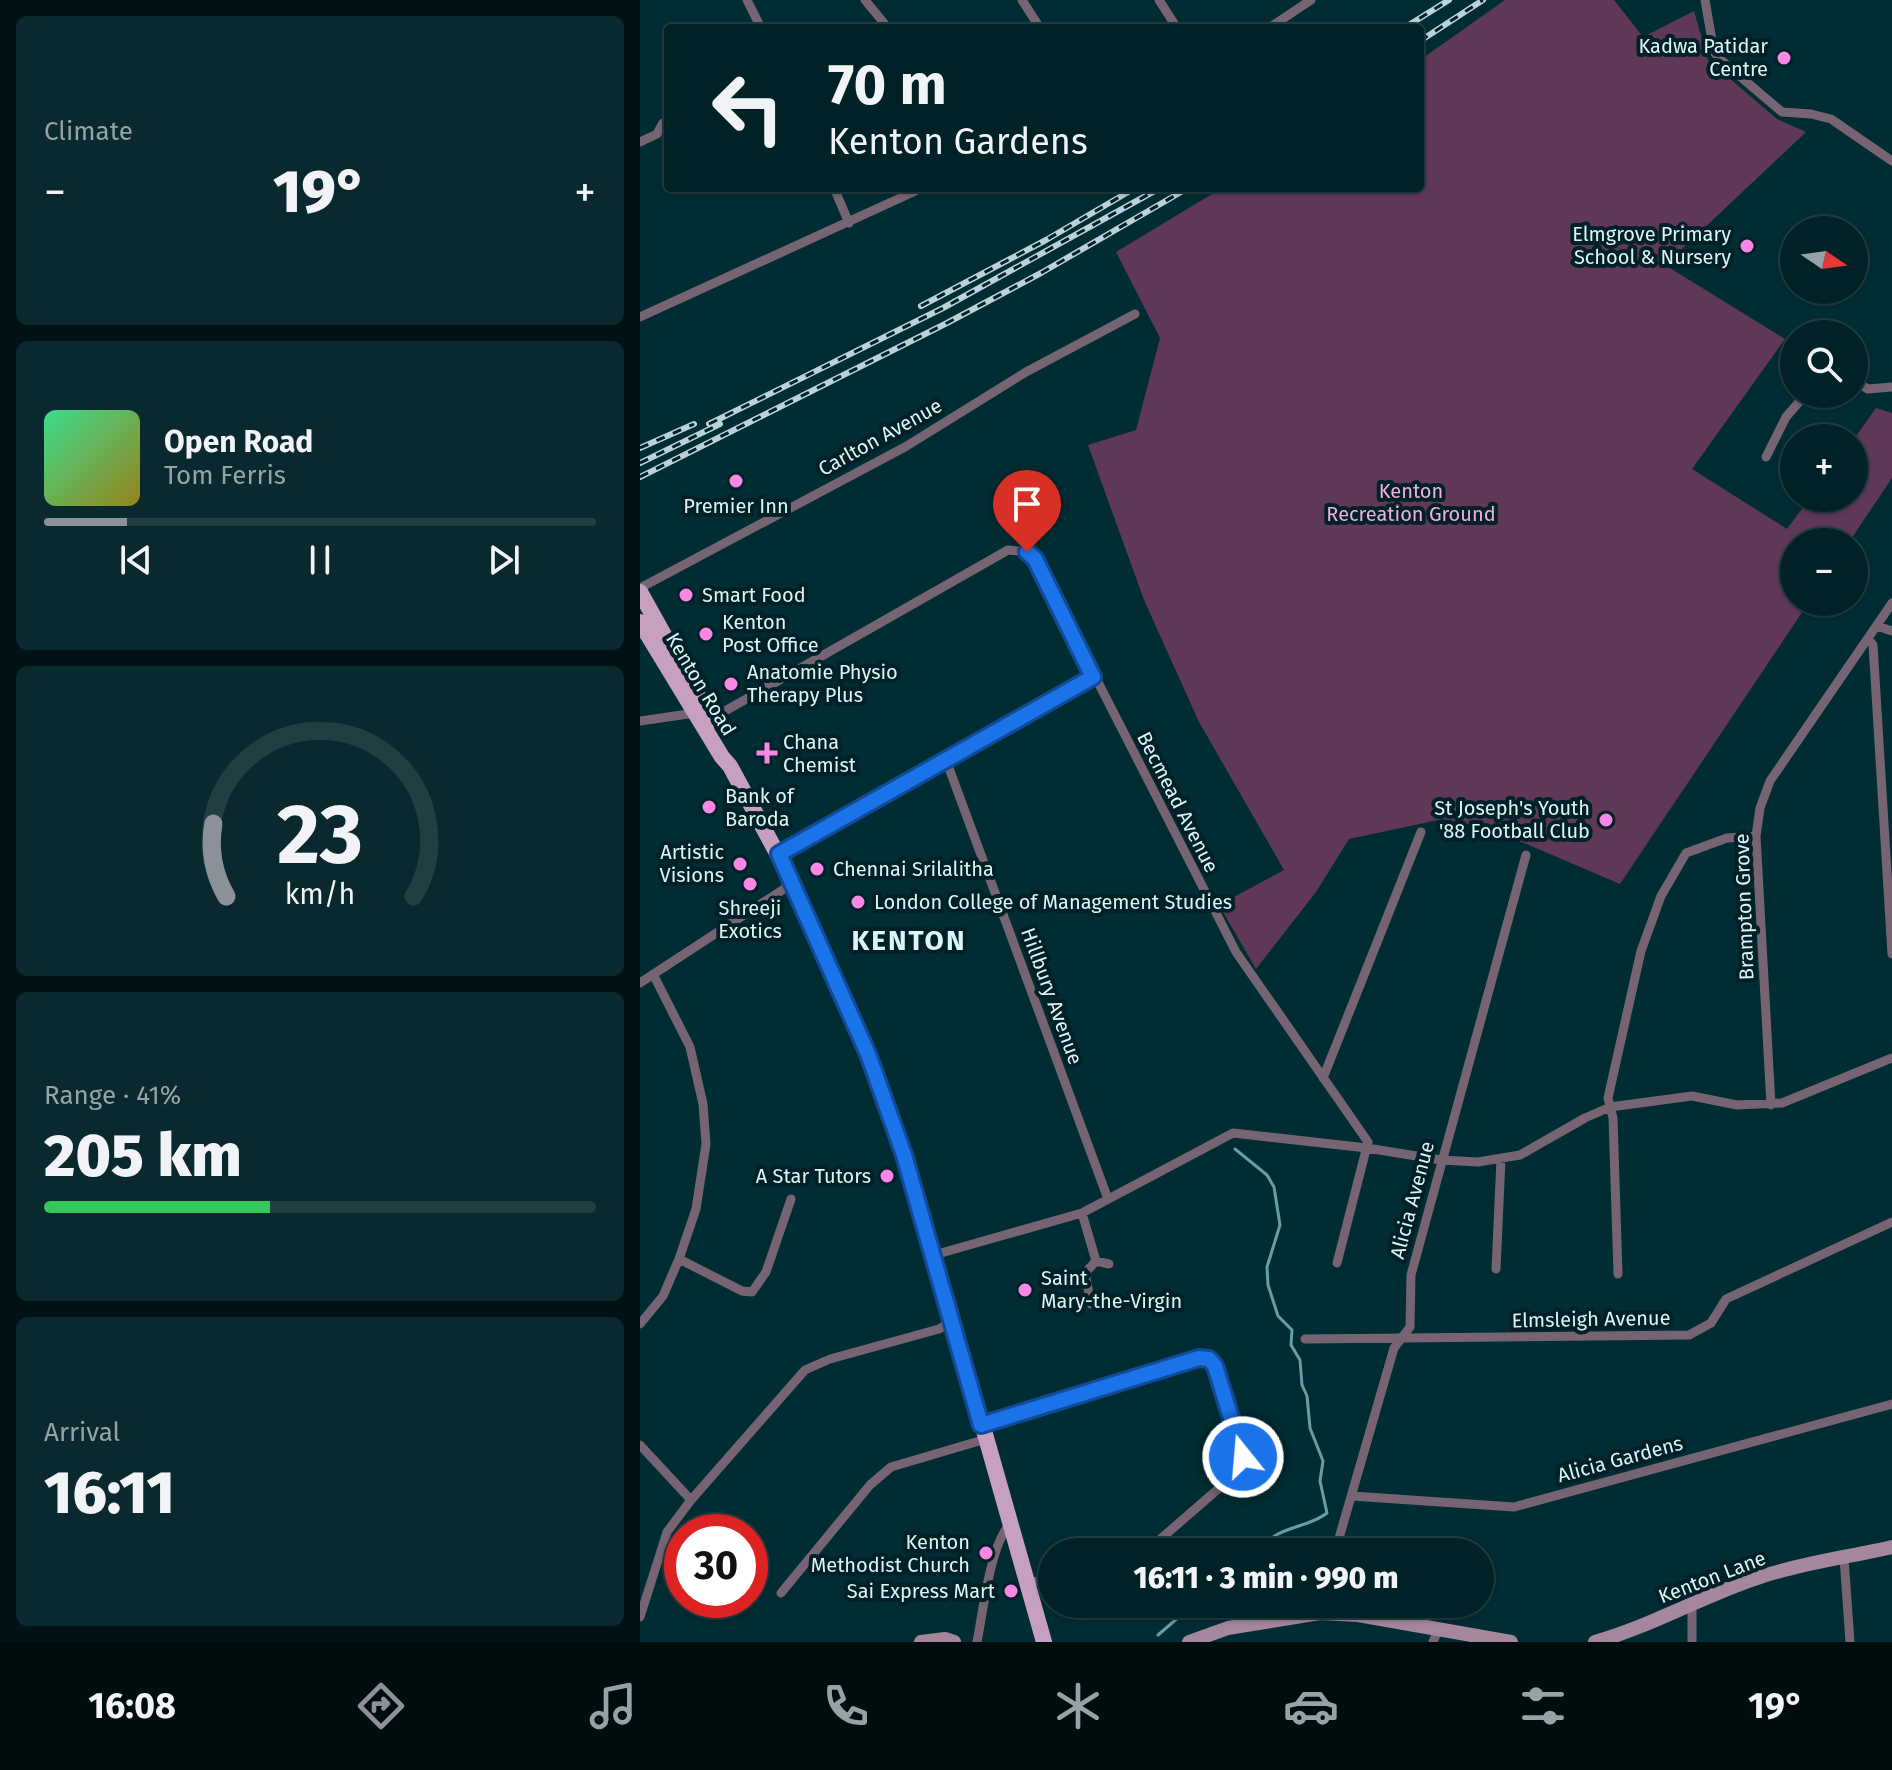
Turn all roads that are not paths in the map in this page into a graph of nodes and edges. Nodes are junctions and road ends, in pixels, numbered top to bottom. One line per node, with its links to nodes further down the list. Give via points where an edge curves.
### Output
1 (747, 0): 8 (street)
2 (865, 0): 9 (street)
3 (1022, 0): 10 (street)
4 (1159, 0): 11 (street)
5 (1311, 0): 7 (street)
6 (1705, 0): 17 (street, via 1714,52 1722,61 1782,112 1831,119)
7 (1298, 4): 12 (street)
8 (759, 24)
9 (885, 24)
10 (1037, 24)
11 (1174, 24)
12 (1274, 24)
13 (664, 122): 14 (street)
14 (657, 134): 15 (street); 16 (street)
15 (664, 135)
16 (640, 142)
17 (1892, 161)
18 (836, 192): 20 (street)
19 (914, 192): 20 (street)
20 (849, 223): 22 (street)
21 (1135, 314): 27 (street, Carlton Avenue)
22 (640, 317)
23 (1892, 387): 24 (street)
24 (1868, 389)
25 (1794, 408): 26 (street)
26 (1766, 457)
27 (640, 592): 34 (main road, Kenton Road)
28 (1892, 603): 30 (street, Brampton Grove)
29 (640, 622): 34 (main road, Kenton Road)
30 (1877, 626): 31 (street); 32 (street, Brampton Grove)
31 (1892, 631)
32 (1868, 638): 38 (street, Brampton Grove, via 1770,781); 42 (street, via 1873,645)
33 (1093, 677): 34 (street, Becmead Avenue, via 1035,559 1027,552 1008,550); 36 (street); 46 (street, Becmead Avenue, via 1236,952)
34 (703, 716): 35 (street); 39 (main road, Kenton Road, via 730,752 730,766)
35 (640, 721)
36 (946, 760): 39 (street); 53 (street, Hillbury Avenue)
37 (1421, 832): 46 (street)
38 (1756, 836): 47 (street, Brampton Grove); 48 (street, via 1727,838 1686,853 1661,896 1641,951)
39 (779, 854): 41 (main road, Kenton Road)
40 (1526, 855): 51 (street, Alicia Avenue)
41 (793, 883): 43 (street); 56 (main road, Kenton Road, via 868,1054)
42 (1892, 954)
43 (653, 974): 44 (street); 57 (street, via 690,1047 703,1104 706,1144 700,1184)
44 (640, 983)
45 (1892, 1058): 47 (street)
46 (1323, 1078): 49 (street, Becmead Avenue, via 1368,1142)
47 (1771, 1105): 48 (street, via 1692,1096)
48 (1610, 1107): 50 (street, via 1520,1155); 62 (street)
49 (1367, 1148): 51 (street); 53 (street, via 1233,1133); 59 (street)
50 (1501, 1159): 51 (street); 61 (street)
51 (1441, 1160): 67 (street, Alicia Avenue, via 1411,1275 1410,1327)
52 (791, 1199): 57 (street, via 766,1272 752,1292)
53 (1108, 1199): 54 (street)
54 (1082, 1213): 56 (street); 58 (street)
55 (1892, 1222): 67 (street, Elmsleigh Avenue, via 1726,1299 1711,1323 1689,1335)
56 (934, 1255): 64 (main road, Kenton Road)
57 (679, 1259): 65 (street, via 663,1296)
58 (1096, 1261): 60 (street); 63 (street, via 1085,1273)
59 (1337, 1263)
60 (1109, 1264)
61 (1496, 1269)
62 (1618, 1274)
63 (1091, 1304)
64 (953, 1321): 69 (main road, Kenton Road); 72 (street, via 805,1370)
65 (640, 1324)
66 (1305, 1339): 67 (street, Elmsleigh Avenue)
67 (1401, 1339): 71 (street, Alicia Avenue, via 1394,1348)
68 (1892, 1404): 71 (street, Alicia Gardens, via 1514,1507)
69 (984, 1432): 73 (main road, Kenton Road); 74 (street, via 1199,1358 1209,1359 1243,1457 1240,1470); 80 (street, via 891,1467)
70 (640, 1445): 72 (street)
71 (1352, 1496): 75 (street, Alicia Avenue)
72 (691, 1500): 82 (street, via 667,1532)
73 (1010, 1524): 79 (main road, Kenton Road); 88 (street, via 996,1549)
74 (1162, 1538)
75 (1339, 1538)
76 (1892, 1547): 77 (street, Kenton Lane)
77 (1844, 1558): 81 (street, Kenton Lane, via 1763,1576); 94 (street)
78 (1038, 1581): 79 (street)
79 (1027, 1584): 89 (main road, Kenton Road)
80 (781, 1593)
81 (1692, 1603): 92 (street, Kenton Lane); 93 (street)
82 (640, 1617)
83 (1274, 1618): 90 (street)
84 (1369, 1618): 85 (street)
85 (1436, 1636): 91 (street)
86 (921, 1642): 87 (street)
87 (954, 1642)
88 (977, 1642)
89 (1044, 1642)
90 (1189, 1642)
91 (1511, 1642)
92 (1595, 1642)
93 (1692, 1642)
94 (1850, 1642)

